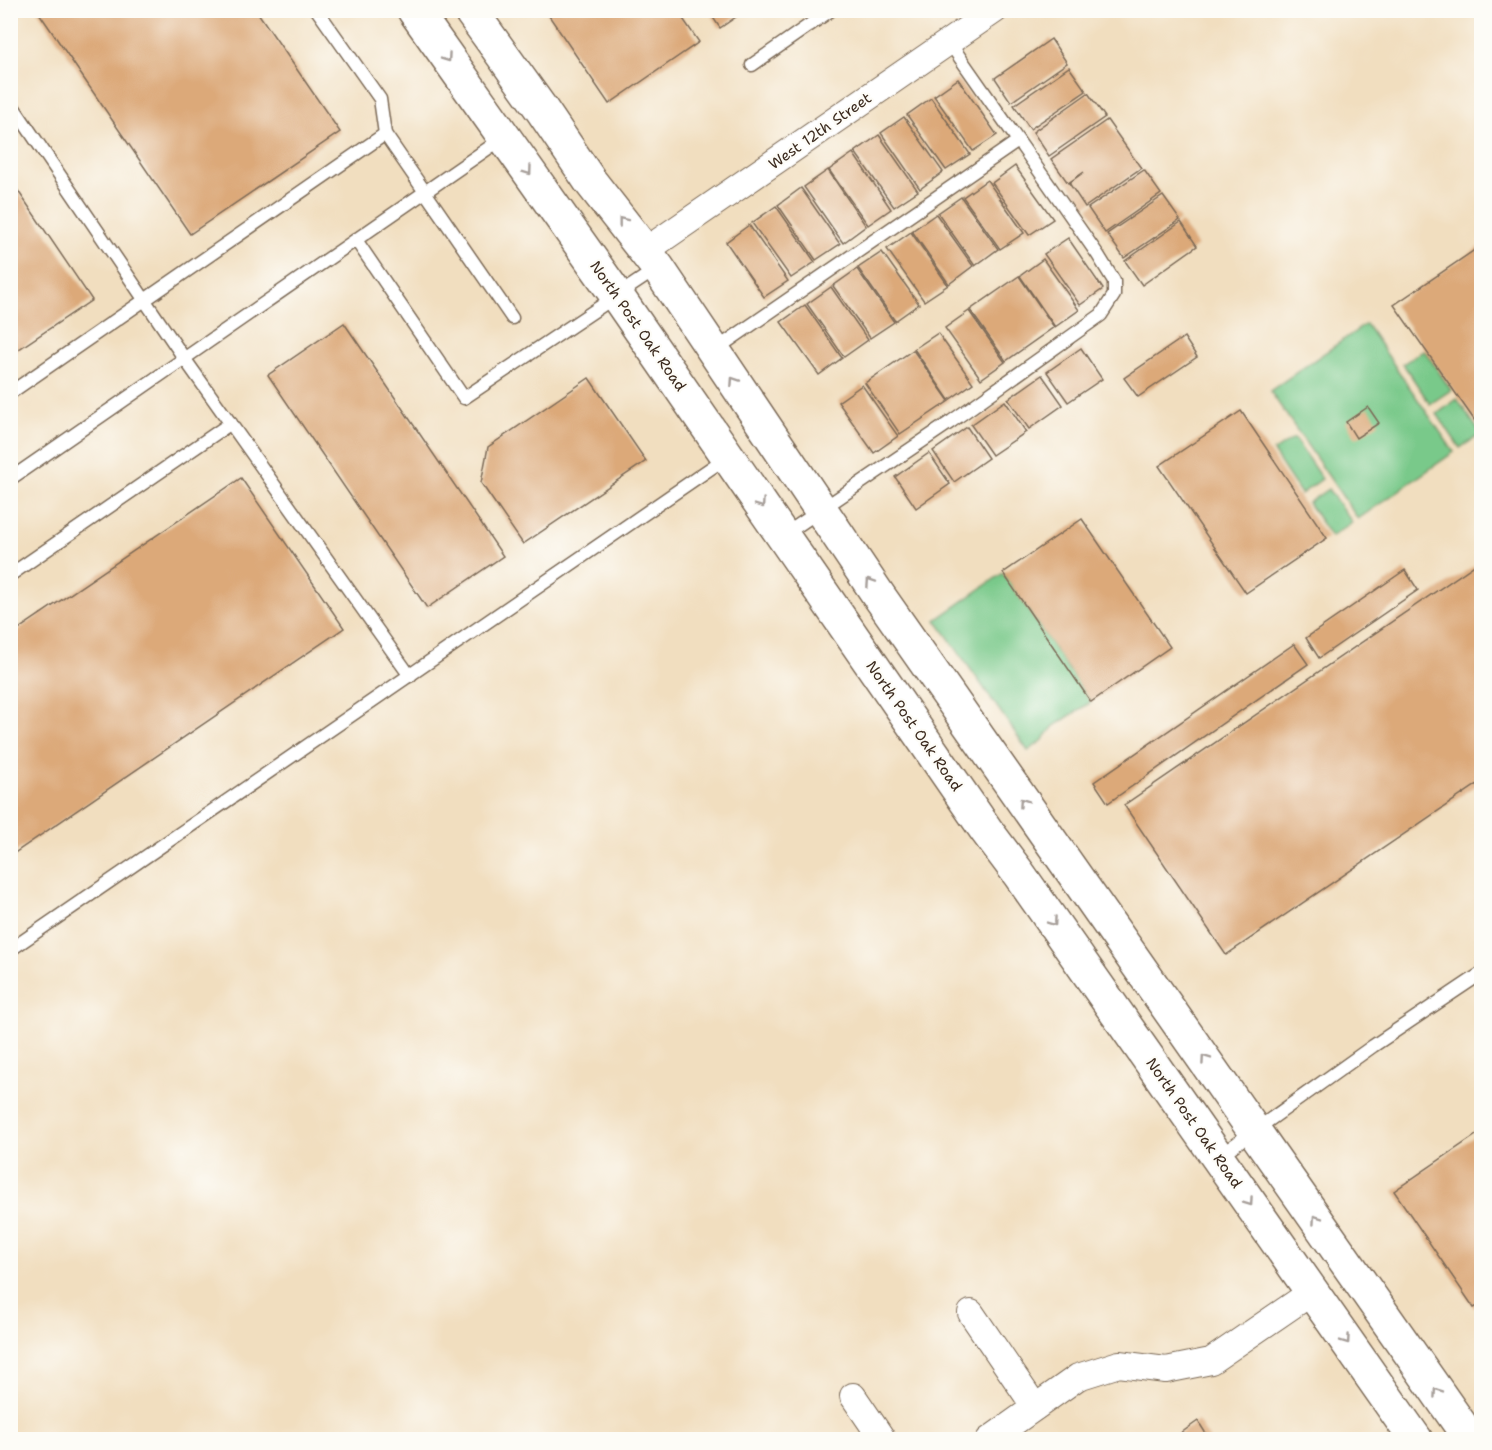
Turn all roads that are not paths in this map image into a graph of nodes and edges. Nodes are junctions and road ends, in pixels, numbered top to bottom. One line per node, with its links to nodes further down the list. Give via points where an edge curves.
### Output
1 (317, 10): 9 (lane, via 380,99)
2 (414, 10): 10 (main road, North Post Oak Road, one-way to 10)
3 (470, 10): 14 (main road, one-way to 3, via 590,181)
4 (831, 10): 7 (lane)
5 (995, 10): 6 (street, West 12th Street)
6 (949, 42): 11 (lane); 14 (street, West 12th Street)
7 (752, 65)
8 (10, 102): 16 (lane)
9 (386, 134): 12 (lane); 16 (lane)
10 (503, 137): 12 (lane); 15 (main road, North Post Oak Road, one-way to 15)
11 (1018, 141): 18 (lane); 24 (lane, via 1098,255 1114,281 1114,295 1101,315)
12 (425, 192): 13 (lane); 17 (lane)
13 (356, 240): 15 (lane, via 464,398); 19 (lane)
14 (652, 260): 15 (lane); 18 (main road)
15 (617, 296): 22 (main road, North Post Oak Road)
16 (145, 300): 19 (lane); 20 (lane)
17 (512, 318)
18 (714, 351): 24 (main road, one-way to 18)
19 (184, 358): 21 (lane); 23 (lane)
20 (10, 393)
21 (231, 423): 26 (lane); 27 (lane)
22 (728, 456): 25 (main road, North Post Oak Road, one-way to 25); 27 (lane)
23 (10, 479)
24 (821, 510): 25 (lane); 30 (main road, one-way to 24)
25 (783, 536): 31 (main road, North Post Oak Road, one-way to 31)
26 (10, 575)
27 (410, 676): 28 (lane)
28 (10, 950)
29 (1482, 973): 30 (lane)
30 (1255, 1131): 31 (lane); 39 (main road, one-way to 30)
31 (1218, 1157): 32 (main road, North Post Oak Road, one-way to 32)
32 (1312, 1292): 35 (street, via 1211,1361 1166,1370 1119,1364 1078,1377); 38 (main road, North Post Oak Road, one-way to 38)
33 (971, 1313): 35 (street)
34 (853, 1396): 36 (street)
35 (1035, 1407): 37 (street)
36 (883, 1440)
37 (989, 1440)
38 (1416, 1440)
39 (1471, 1440)

